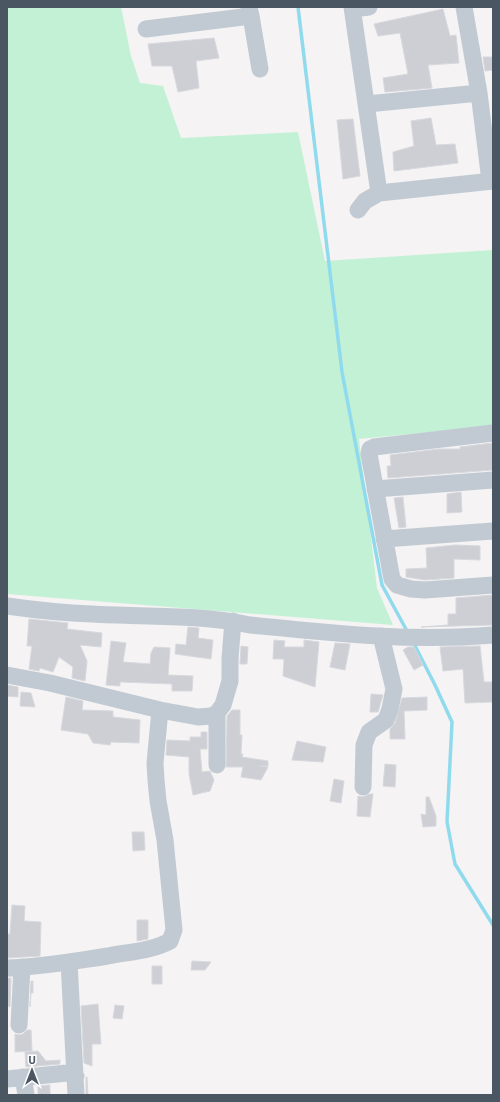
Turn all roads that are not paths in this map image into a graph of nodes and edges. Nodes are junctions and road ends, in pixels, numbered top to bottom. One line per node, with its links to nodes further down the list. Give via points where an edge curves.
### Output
1 (464, 7): 6 (street)
2 (358, 8): 7 (street)
3 (250, 12): 4 (street); 5 (street)
4 (146, 29)
5 (260, 69)
6 (479, 93): 7 (street); 8 (street)
7 (367, 104): 9 (street)
8 (492, 181): 9 (street)
9 (379, 193): 10 (street, via 365,201)
10 (358, 210)
11 (493, 433): 13 (street, via 370,449)
12 (493, 480): 13 (street)
13 (375, 489): 15 (street)
14 (493, 531): 15 (street)
15 (384, 539): 16 (street, via 392,579 404,588 425,590)
16 (493, 585)
17 (7, 606): 18 (street, via 92,614)
18 (233, 621): 20 (street); 23 (street, via 230,681 223,705)
19 (493, 634): 20 (street)
20 (385, 636): 25 (street, via 394,689 389,715 369,732 364,745)
21 (7, 675): 22 (street)
22 (160, 710): 23 (street, via 198,717); 26 (street, via 155,769 165,840 173,936 170,941 156,947)
23 (217, 713): 24 (street)
24 (217, 765)
25 (364, 787)
26 (69, 962): 27 (street); 29 (street)
27 (15, 968): 28 (street)
28 (19, 1025)
29 (76, 1076): 30 (street, via 67,1073); 32 (street)
30 (15, 1078): 31 (street)
31 (26, 1095)
32 (76, 1095)

